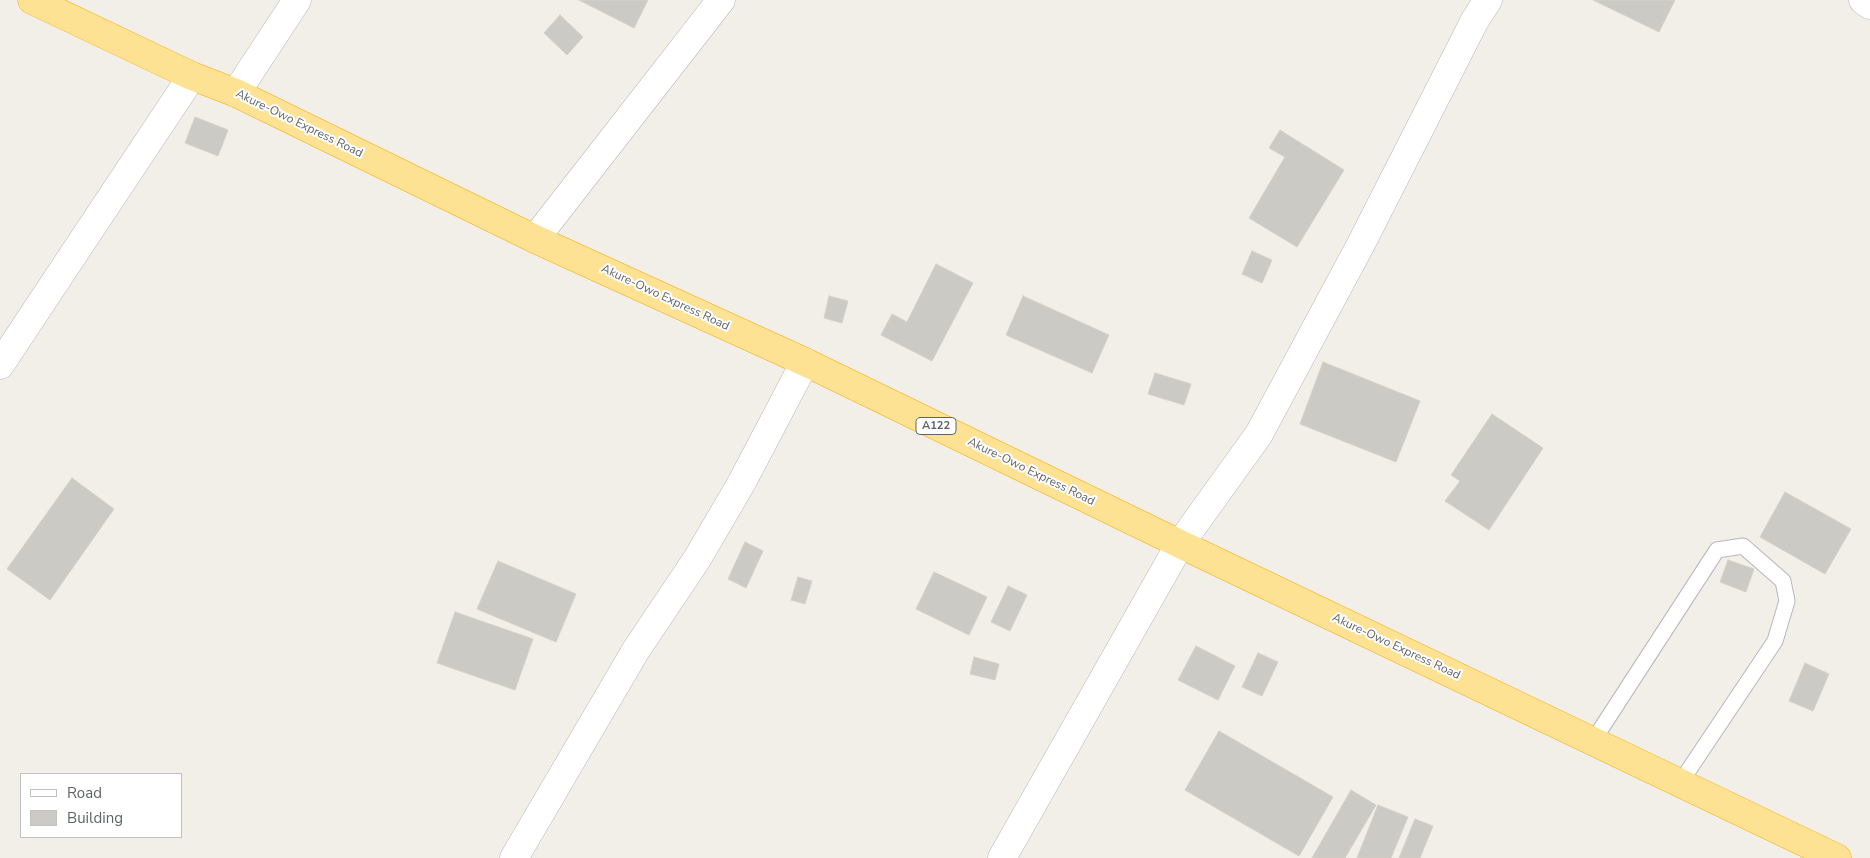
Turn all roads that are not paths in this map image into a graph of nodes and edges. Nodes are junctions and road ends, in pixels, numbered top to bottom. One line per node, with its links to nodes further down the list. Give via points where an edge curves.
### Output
1 (297, 0): 8 (street)
2 (721, 0): 9 (street)
3 (1488, 0): 12 (street, via 1260,434)
4 (1863, 0): 6 (street)
5 (35, 1): 7 (highway, Akure-Owo Express Road / A122)
6 (1870, 5)
7 (192, 76): 8 (highway, Akure-Owo Express Road / A122); 11 (street)
8 (236, 93): 9 (highway, Akure-Owo Express Road / A122)
9 (535, 239): 10 (highway, Akure-Owo Express Road / A122)
10 (805, 362): 12 (highway, Akure-Owo Express Road / A122); 15 (street, via 737,491 697,559 636,650)
11 (0, 365)
12 (1180, 544): 13 (highway, Akure-Owo Express Road / A122); 16 (street)
13 (1593, 741): 14 (highway, Akure-Owo Express Road / A122); 14 (lane, via 1718,550 1743,546 1783,581 1787,601 1775,641)
14 (1680, 783): 17 (highway, Akure-Owo Express Road / A122)
15 (514, 858)
16 (1002, 858)
17 (1837, 858)

